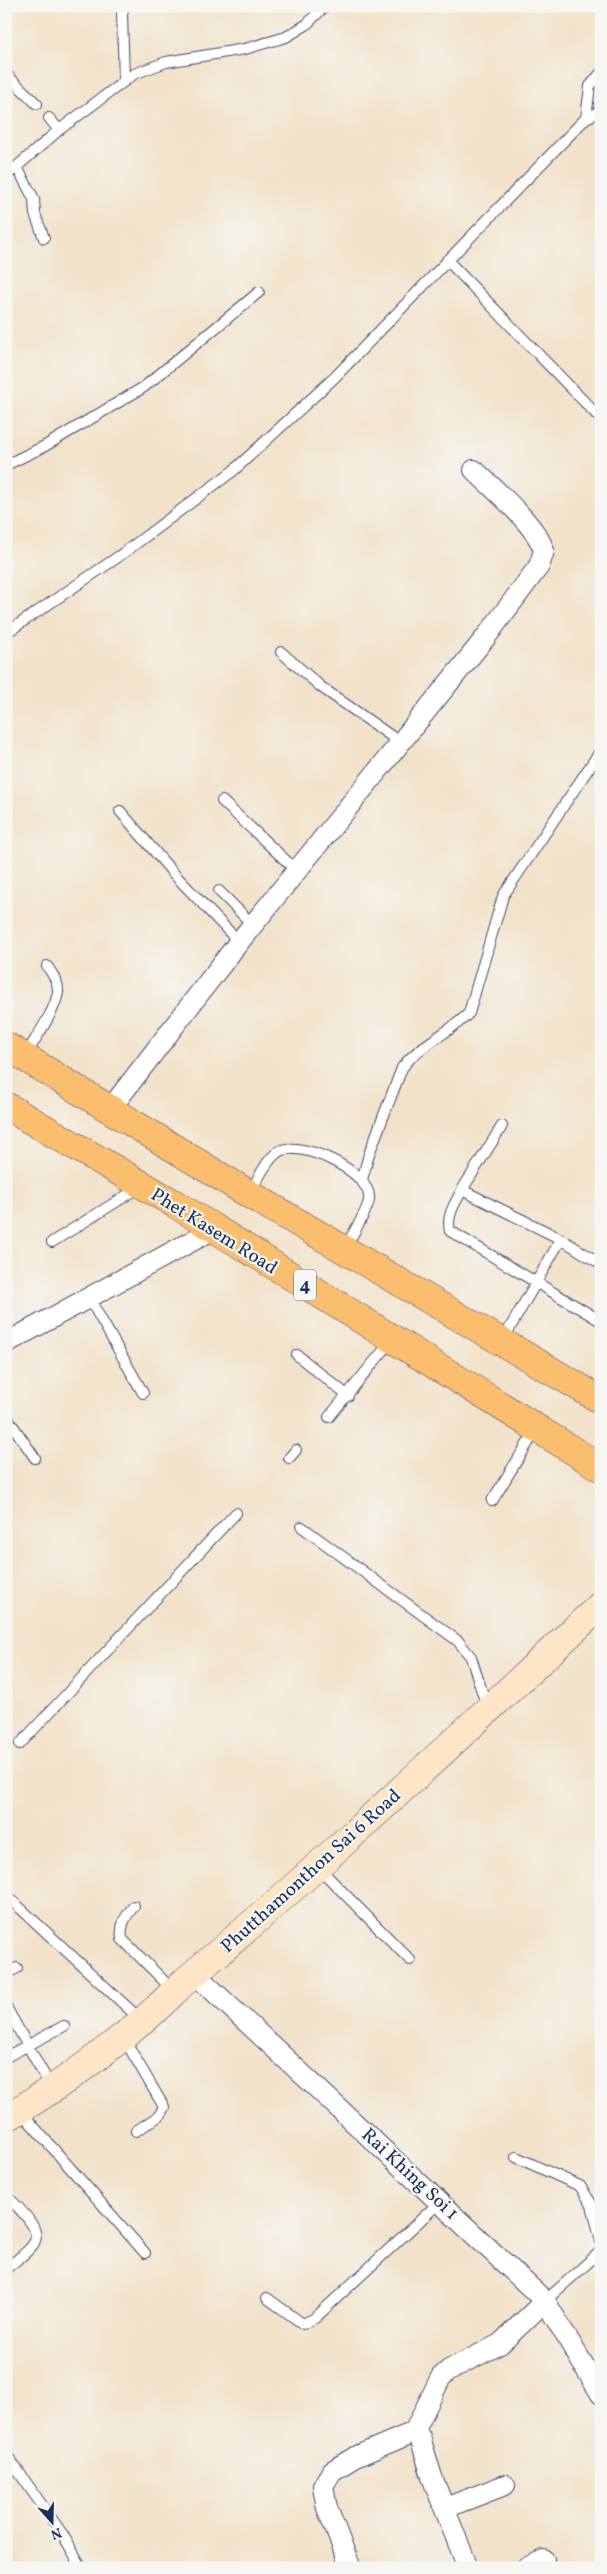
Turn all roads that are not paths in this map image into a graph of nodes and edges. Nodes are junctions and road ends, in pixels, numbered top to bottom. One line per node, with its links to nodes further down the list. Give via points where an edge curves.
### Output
1 (124, 6): 5 (lane)
2 (325, 6): 5 (lane, via 306,25 286,37 246,50 166,62)
3 (601, 73): 9 (lane, via 590,86)
4 (6, 74): 6 (lane)
5 (124, 80): 10 (lane)
6 (37, 104)
7 (601, 111): 9 (lane)
8 (49, 118): 10 (lane)
9 (586, 118): 14 (lane)
10 (59, 130): 11 (lane)
11 (17, 167): 12 (lane); 13 (lane, via 34,199 35,214)
12 (6, 176)
13 (44, 238)
14 (447, 260): 16 (lane); 19 (lane, via 335,377 233,471 118,557)
15 (259, 292): 17 (lane, via 144,387 45,446)
16 (601, 419)
17 (6, 465)
18 (474, 470): 21 (street, via 536,534 544,551 539,566)
19 (6, 633)
20 (281, 652): 21 (lane, via 332,696)
21 (401, 743): 25 (street)
22 (601, 750): 34 (lane, via 502,896 469,1013 459,1024 411,1055 402,1068 368,1154)
23 (222, 801): 25 (lane)
24 (120, 811): 28 (lane)
25 (297, 871): 27 (street)
26 (219, 891): 27 (lane)
27 (253, 925): 28 (street)
28 (239, 942): 32 (street)
29 (47, 966): 30 (lane, via 54,975 58,992 55,1004)
30 (16, 1051): 32 (main road)
31 (6, 1106): 35 (main road, Phet Kasem Road / 4)
32 (111, 1108): 37 (main road)
33 (502, 1126): 36 (lane)
34 (362, 1180): 37 (lane, via 351,1170 316,1153 284,1149 272,1156); 41 (lane, via 369,1200)
35 (143, 1186): 38 (main road, Phet Kasem Road / 4); 40 (lane)
36 (462, 1190): 39 (lane); 43 (lane, via 448,1221 450,1231)
37 (250, 1194): 41 (main road)
38 (214, 1229): 44 (street); 46 (main road, Phet Kasem Road / 4)
39 (562, 1239): 42 (lane); 43 (lane)
40 (52, 1242)
41 (344, 1249): 47 (main road)
42 (601, 1264)
43 (533, 1286): 45 (lane); 47 (lane)
44 (89, 1298): 48 (street); 50 (lane)
45 (601, 1321)
46 (392, 1340): 51 (lane); 55 (main road, Phet Kasem Road / 4)
47 (502, 1342): 52 (main road)
48 (6, 1343)
49 (297, 1355): 51 (lane)
50 (142, 1393)
51 (348, 1396): 54 (lane)
52 (601, 1400)
53 (6, 1416): 57 (lane)
54 (329, 1418)
55 (536, 1429): 59 (main road, Phet Kasem Road / 4); 60 (lane)
56 (296, 1450): 58 (lane)
57 (35, 1458)
58 (289, 1458)
59 (601, 1468)
60 (492, 1501)
61 (236, 1513): 65 (lane)
62 (302, 1526): 64 (lane, via 458,1641 472,1657)
63 (601, 1605): 64 (main road, Phutthamonthon Sai 6 Road)
64 (488, 1709): 66 (main road, Phutthamonthon Sai 6 Road)
65 (20, 1744)
66 (317, 1866): 69 (lane); 71 (main road, Phutthamonthon Sai 6 Road)
67 (6, 1894): 76 (lane)
68 (134, 1906): 73 (lane, via 124,1918 122,1939)
69 (410, 1960)
70 (17, 1968): 72 (lane)
71 (194, 1973): 73 (main road, Phutthamonthon Sai 6 Road); 84 (street, Rai Khing Soi 1)
72 (6, 1974)
73 (175, 1992): 76 (main road, Phutthamonthon Sai 6 Road)
74 (6, 2007): 77 (lane)
75 (64, 2026): 77 (lane)
76 (133, 2029): 79 (main road, Phutthamonthon Sai 6 Road); 81 (lane, via 164,2107 159,2116)
77 (29, 2044): 78 (lane); 79 (lane)
78 (6, 2057)
79 (52, 2089): 80 (main road, Phutthamonthon Sai 6 Road)
80 (13, 2114): 87 (lane)
81 (136, 2131)
82 (516, 2157): 85 (lane, via 580,2186 592,2205)
83 (6, 2195): 88 (lane, via 33,2226 36,2235 34,2243)
84 (441, 2201): 89 (lane, via 315,2318 304,2324); 90 (street, Rai Khing Soi 1)
85 (601, 2241)
86 (601, 2251): 90 (lane)
87 (145, 2253)
88 (8, 2267)
89 (267, 2298)
90 (545, 2301): 91 (street, Rai Khing Soi 1); 92 (street, via 500,2344 441,2377)
91 (601, 2394)
92 (414, 2432): 95 (street, via 420,2437); 97 (street, via 332,2470 323,2486 327,2508)
93 (6, 2454): 96 (lane, via 63,2535)
94 (505, 2485): 95 (street)
95 (445, 2508): 98 (street)
96 (81, 2568)
97 (351, 2568)
98 (468, 2568)

